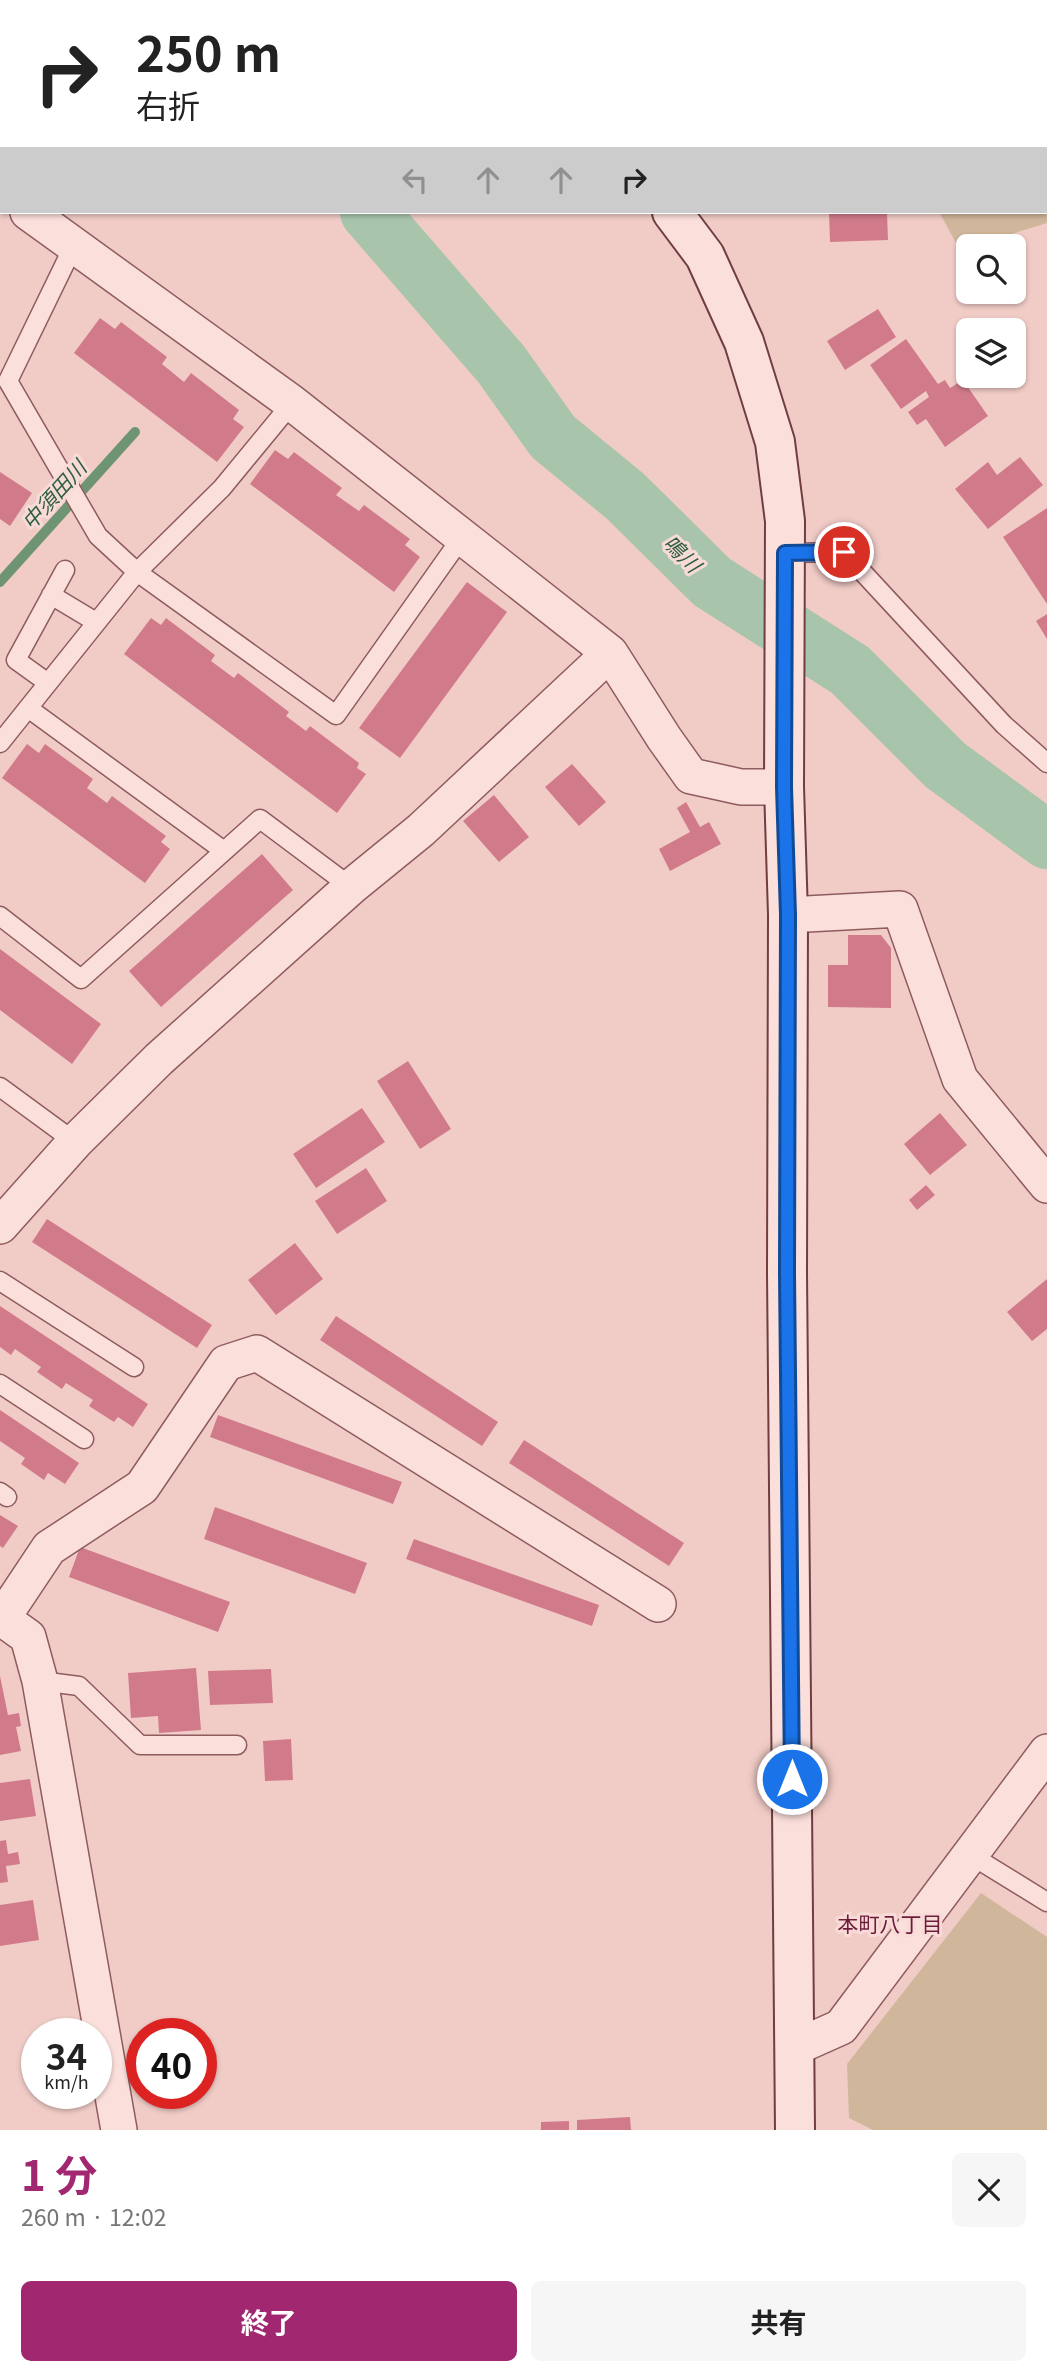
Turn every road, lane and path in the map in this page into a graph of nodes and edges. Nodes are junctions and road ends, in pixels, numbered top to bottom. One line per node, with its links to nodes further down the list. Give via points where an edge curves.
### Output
1 (31, 214): 3 (street)
2 (674, 214): 6 (street, via 705,256 744,342 775,442 785,521)
3 (74, 245): 4 (street); 8 (lane, via 8,381 98,536)
4 (292, 403): 5 (street); 8 (lane, via 222,488)
5 (462, 537): 8 (lane, via 336,715); 11 (street)
6 (785, 564): 15 (lane, via 844,552 1004,725); 16 (street)
7 (65, 570): 9 (lane)
8 (137, 572): 10 (lane)
9 (51, 595): 10 (lane); 12 (lane, via 16,660)
10 (96, 622): 12 (lane)
11 (610, 653): 16 (street, via 691,776 740,787); 18 (street, via 421,830)
12 (48, 682): 13 (lane)
13 (28, 708): 14 (lane); 17 (lane)
14 (0, 743)
15 (1047, 762)
16 (784, 787): 19 (street)
17 (224, 851): 18 (lane, via 260,819); 20 (lane, via 81,979)
18 (351, 887): 22 (street, via 159,1059)
19 (788, 915): 23 (street, via 900,909 960,1079); 36 (street)
20 (0, 916)
21 (0, 1087): 22 (lane)
22 (75, 1142): 24 (street)
23 (1047, 1185)
24 (0, 1226)
25 (0, 1281): 26 (lane)
26 (134, 1367)
27 (0, 1384): 28 (lane)
28 (84, 1439)
29 (658, 1604): 30 (street, via 257,1353 226,1363 142,1488 48,1548)
30 (2, 1617): 31 (street, via 28,1637)
31 (40, 1681): 32 (lane, via 79,1686 140,1745); 37 (street)
32 (237, 1745)
33 (1047, 1752): 34 (street)
34 (969, 1854): 35 (lane); 36 (street, via 841,2026)
35 (1047, 1902)
36 (794, 2048): 38 (street)
37 (119, 2130)
38 (795, 2130)

